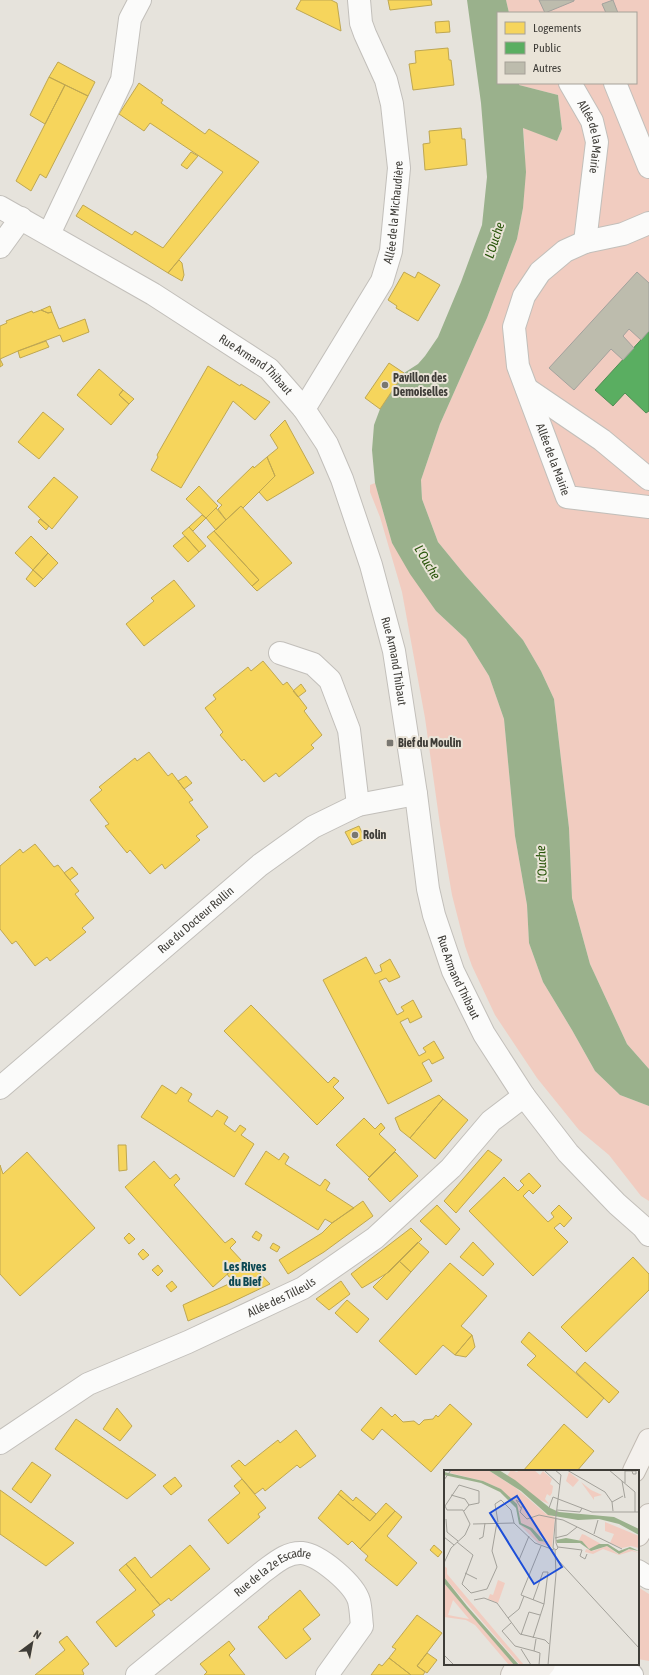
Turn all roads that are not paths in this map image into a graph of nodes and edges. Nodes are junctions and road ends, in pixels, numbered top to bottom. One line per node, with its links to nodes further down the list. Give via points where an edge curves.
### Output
1 (140, 0): 9 (street, via 130,19 122,80)
2 (359, 0): 13 (street, Allée de la Michaudière, via 365,34 386,80 393,111 399,168 391,251 382,281)
3 (571, 84): 10 (street, Allée de la Mairie, via 592,121 597,142)
4 (615, 84): 5 (street)
5 (649, 167)
6 (0, 207): 7 (street, Rue Armand Thibaut)
7 (21, 218): 9 (street, Rue Armand Thibaut); 11 (street)
8 (649, 223): 10 (street, Allée de la Mairie, via 623,234)
9 (49, 234): 13 (street, Rue Armand Thibaut, via 153,294 269,369)
10 (585, 242): 12 (street, Allée de la Mairie, via 566,251 540,272 524,296 514,327 518,366)
11 (0, 247)
12 (527, 389): 14 (street, Allée de la Mairie, via 602,440); 15 (street, Allée de la Mairie, via 568,497)
13 (304, 409): 17 (street, Rue Armand Thibaut, via 327,444 342,479 371,565 394,651)
14 (649, 479)
15 (649, 507)
16 (280, 653): 18 (street, via 313,664 330,680 349,730)
17 (416, 794): 18 (street, Rue du Docteur Rollin); 20 (street, Rue Armand Thibaut, via 428,889 453,971 484,1034)
18 (358, 805): 19 (street, Rue du Docteur Rollin, via 313,827 260,865)
19 (0, 1088)
20 (524, 1096): 21 (street, Rue Armand Thibaut, via 568,1152 617,1204); 23 (street, Allée des Tilleuls, via 491,1121 451,1168 375,1238 303,1288 188,1342 88,1384)
21 (647, 1230)
22 (649, 1440): 24 (main road)
23 (0, 1443)
24 (634, 1470)
25 (649, 1515): 26 (main road)
26 (639, 1534)
27 (639, 1572): 28 (street)
28 (649, 1578)
29 (517, 1665): 34 (main road)
30 (543, 1665): 35 (main road)
31 (619, 1669): 36 (street, via 582,1669)
32 (137, 1675): 33 (street, Rue de la 2e Escadre, via 264,1571 283,1557 302,1553 322,1561 343,1577 359,1600 362,1626)
33 (327, 1675)
34 (512, 1675)
35 (535, 1675)
36 (553, 1675)

